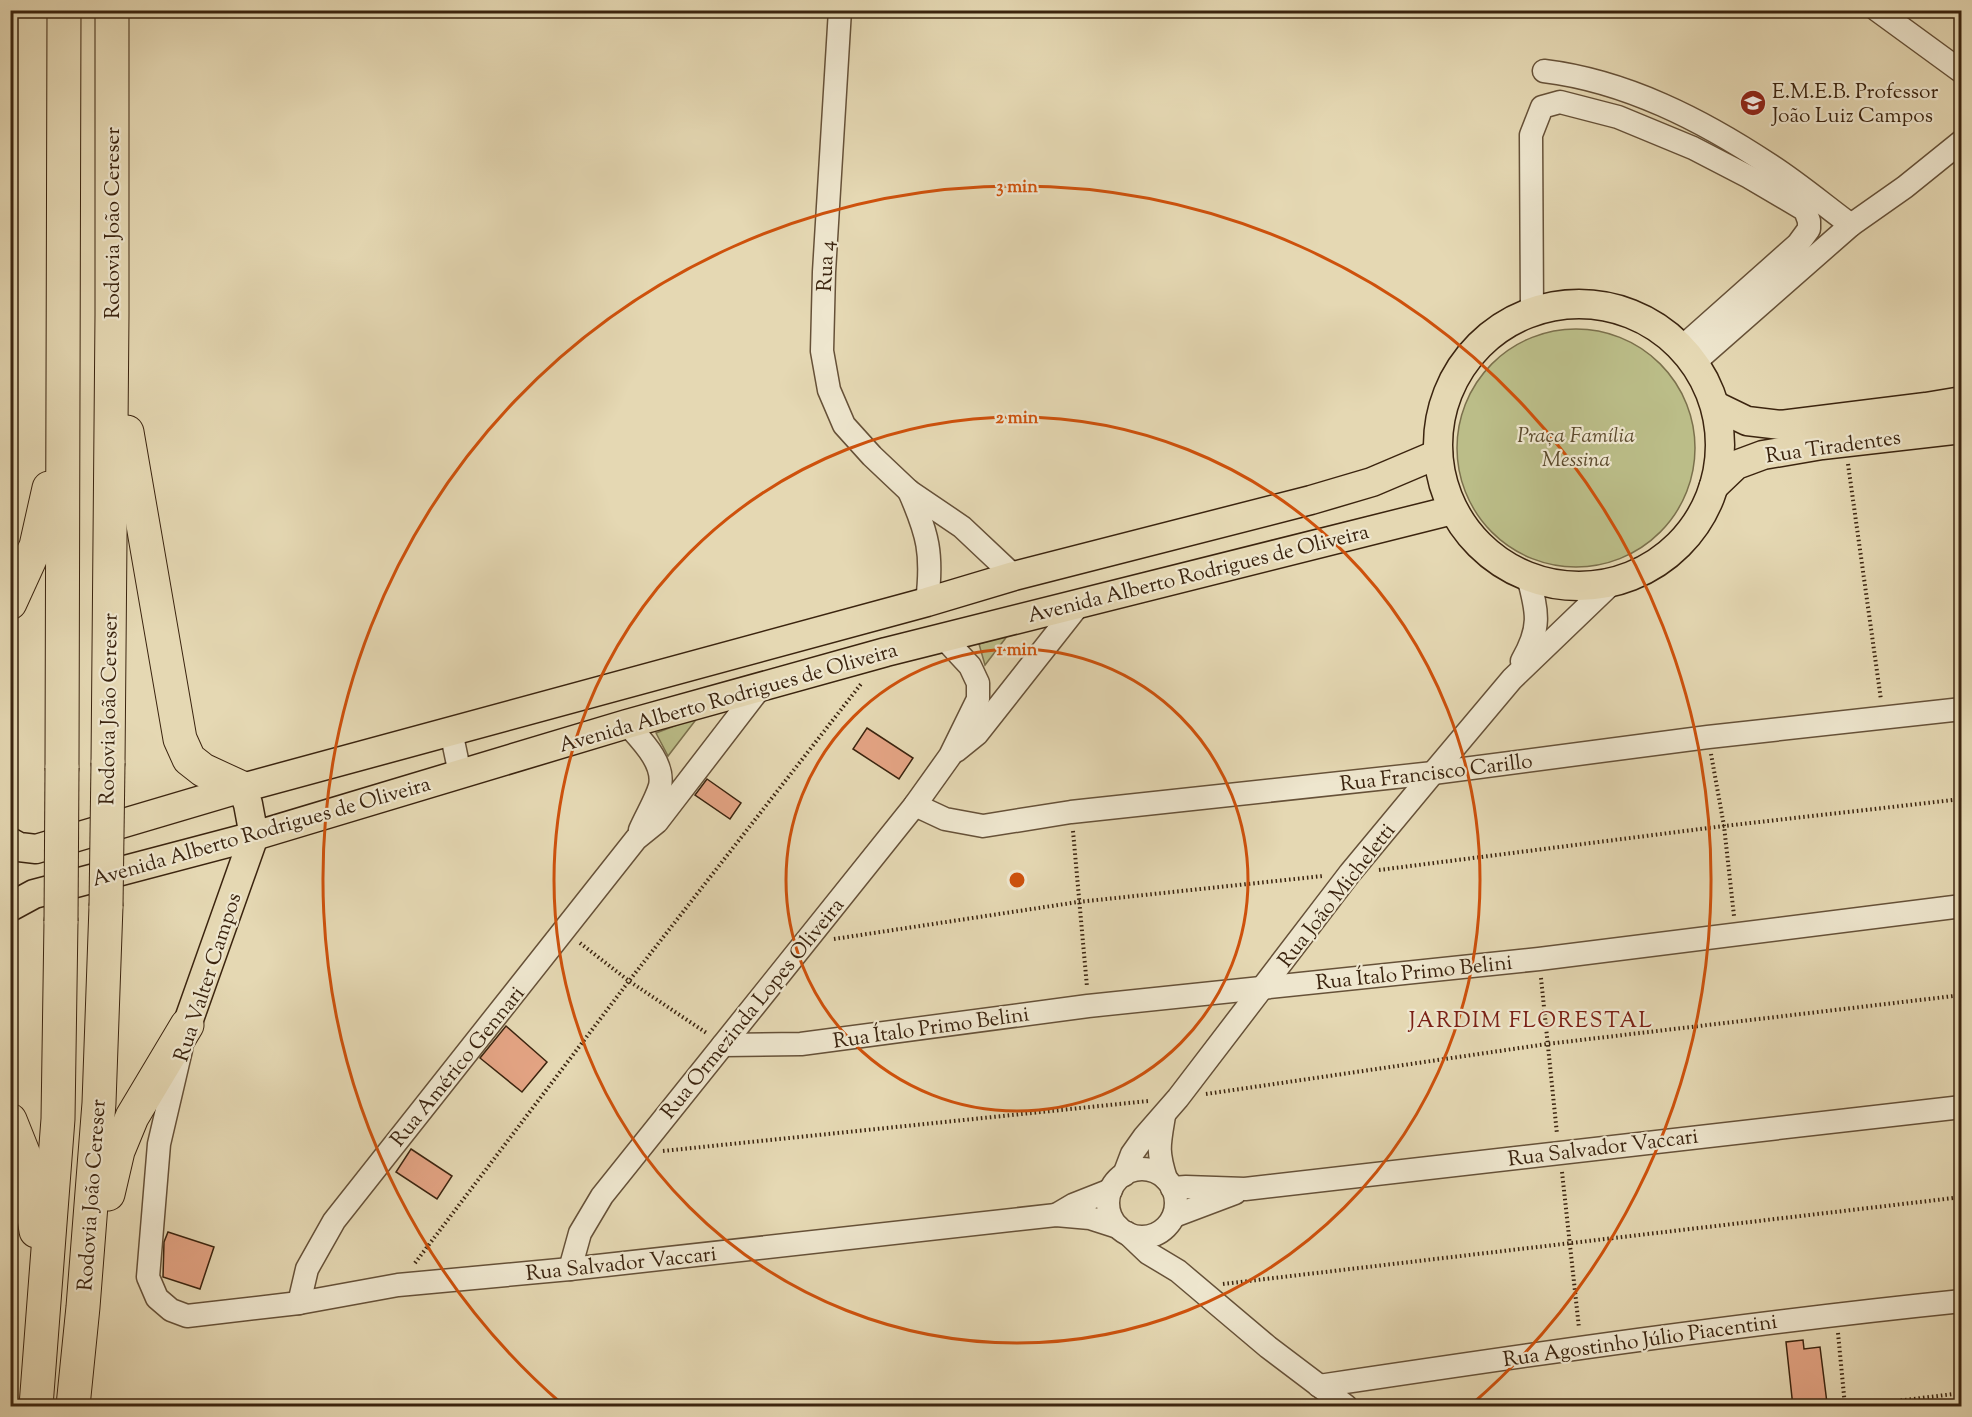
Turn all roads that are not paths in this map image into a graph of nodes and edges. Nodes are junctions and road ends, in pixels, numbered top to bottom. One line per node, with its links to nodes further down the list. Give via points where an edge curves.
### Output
1 (64, 10): 16 (highway, Rodovia João Cereser)
2 (112, 10): 12 (highway, Rodovia João Cereser)
3 (840, 10): 20 (street, Rua 4, via 822,351 829,390 844,425)
4 (1877, 10): 6 (street)
5 (1544, 71): 8 (street, via 1572,74 1630,90 1694,119)
6 (1962, 72)
7 (1962, 141): 10 (street)
8 (1736, 145): 9 (street); 10 (street, via 1771,165)
9 (1718, 160): 11 (street, via 1618,117 1560,102 1542,107 1531,135); 13 (street, via 1805,210 1809,229)
10 (1851, 225): 13 (street)
11 (1532, 311): 13 (main road, via 1577,303 1622,309 1663,330); 18 (main road, via 1492,333 1461,367 1442,408)
12 (112, 315): 37 (highway, via 129,451 180,740 189,759 203,770); 61 (highway, Rodovia João Cereser, bridge, via 106,906 99,1102)
13 (1688, 355): 15 (main road, via 1707,383)
14 (1962, 401): 15 (main road, Rua Tiradentes, via 1781,425 1747,421)
15 (1716, 406): 19 (main road, via 1721,446)
16 (62, 419): 27 (highway, via 36,546); 58 (highway, Rodovia João Cereser, bridge, via 58,1119)
17 (1962, 429): 19 (main road, Rua Tiradentes, via 1763,455 1736,465)
18 (1438, 454): 21 (main road); 22 (main road, Avenida Alberto Rodrigues de Oliveira, via 1372,482 1311,500)
19 (1714, 486): 24 (main road, via 1699,519 1676,547 1647,569)
20 (909, 491): 22 (street, Rua 4, via 962,526); 25 (street, Rua 4, via 929,546)
21 (1453, 510): 23 (main road, via 1472,538 1498,561); 26 (main road, Avenida Alberto Rodrigues de Oliveira)
22 (1014, 576): 25 (main road, Avenida Alberto Rodrigues de Oliveira)
23 (1528, 577): 24 (main road, via 1570,586); 29 (street, Rua João Micheletti, via 1535,610 1534,636)
24 (1613, 582): 29 (street, Rua João Micheletti)
25 (927, 602): 33 (main road, Avenida Alberto Rodrigues de Oliveira)
26 (1081, 602): 28 (main road, Avenida Alberto Rodrigues de Oliveira); 34 (street, Rua Ormezinda Lopes Oliveira, via 977,734)
27 (10, 603)
28 (944, 638): 30 (main road, Avenida Alberto Rodrigues de Oliveira); 34 (street, Rua Ormezinda Lopes Oliveira, via 970,666 978,683 978,699)
29 (1512, 678): 35 (street, Rua João Micheletti)
30 (760, 688): 32 (main road, Avenida Alberto Rodrigues de Oliveira); 40 (street, Rua Américo Gennari, via 657,822)
31 (1962, 709): 35 (street, Rua Francisco Carillo)
32 (627, 724): 36 (main road, Avenida Alberto Rodrigues de Oliveira); 40 (street, Rua Américo Gennari, via 660,771 660,786)
33 (451, 731): 36 (street); 37 (main road, Avenida Alberto Rodrigues de Oliveira)
34 (950, 756): 38 (street, Rua Ormezinda Lopes Oliveira)
35 (1432, 773): 38 (street, Rua Francisco Carillo, via 1071,812 983,826 945,819); 44 (street, Rua João Micheletti)
36 (460, 774): 39 (main road, Avenida Alberto Rodrigues de Oliveira)
37 (242, 788): 39 (main road); 41 (main road, Avenida Alberto Rodrigues de Oliveira, via 36,849)
38 (915, 805): 46 (street, Rua Ormezinda Lopes Oliveira)
39 (254, 836): 43 (main road, Avenida Alberto Rodrigues de Oliveira, via 34,894); 45 (main road, Rua Valter Campos)
40 (636, 839): 60 (street, Rua Américo Gennari, via 334,1221 306,1269)
41 (10, 842)
42 (1962, 906): 44 (street, Rua Ítalo Primo Belini, via 1539,959)
43 (10, 907)
44 (1264, 987): 46 (street, Rua Ítalo Primo Belini, via 801,1044); 48 (street, Rua João Micheletti)
45 (187, 1025): 61 (highway, via 132,1117 118,1151); 62 (street, Rua Valter Campos, via 159,1144 148,1277 157,1298 171,1310)
46 (723, 1045): 56 (street, Rua Ormezinda Lopes Oliveira, via 602,1197 580,1233)
47 (1962, 1107): 52 (street, Rua Salvador Vaccari)
48 (1164, 1116): 50 (street, Rua João Micheletti, via 1132,1154); 51 (street, Rua João Micheletti, via 1158,1148)
49 (10, 1120): 58 (highway, via 24,1155)
50 (1118, 1182): 51 (street, via 1135,1170 1146,1169); 53 (street, Rua Salvador Vaccari); 55 (street, via 1109,1209)
51 (1170, 1184): 52 (street, Rua Salvador Vaccari); 54 (street, via 1176,1202)
52 (1245, 1189): 54 (street, Rua Salvador Vaccari)
53 (1056, 1215): 55 (street, Rua Salvador Vaccari, via 1090,1218); 56 (street, Rua Salvador Vaccari)
54 (1171, 1220): 55 (street, via 1160,1232 1149,1236 1137,1237); 57 (street, via 1169,1238)
55 (1122, 1230): 57 (street, via 1148,1253)
56 (570, 1269): 60 (street, Rua Salvador Vaccari, via 398,1285)
57 (1178, 1271): 63 (street)
58 (46, 1274): 64 (highway, Rodovia João Cereser)
59 (1962, 1300): 63 (street, Rua Agostinho Júlio Piacentini, via 1581,1347)
60 (299, 1303): 62 (street, Rua Salvador Vaccari)
61 (83, 1307): 65 (highway, Rodovia João Cereser)
62 (187, 1316)
63 (1319, 1386): 66 (street)
64 (36, 1407)
65 (73, 1407)
66 (1346, 1407)

